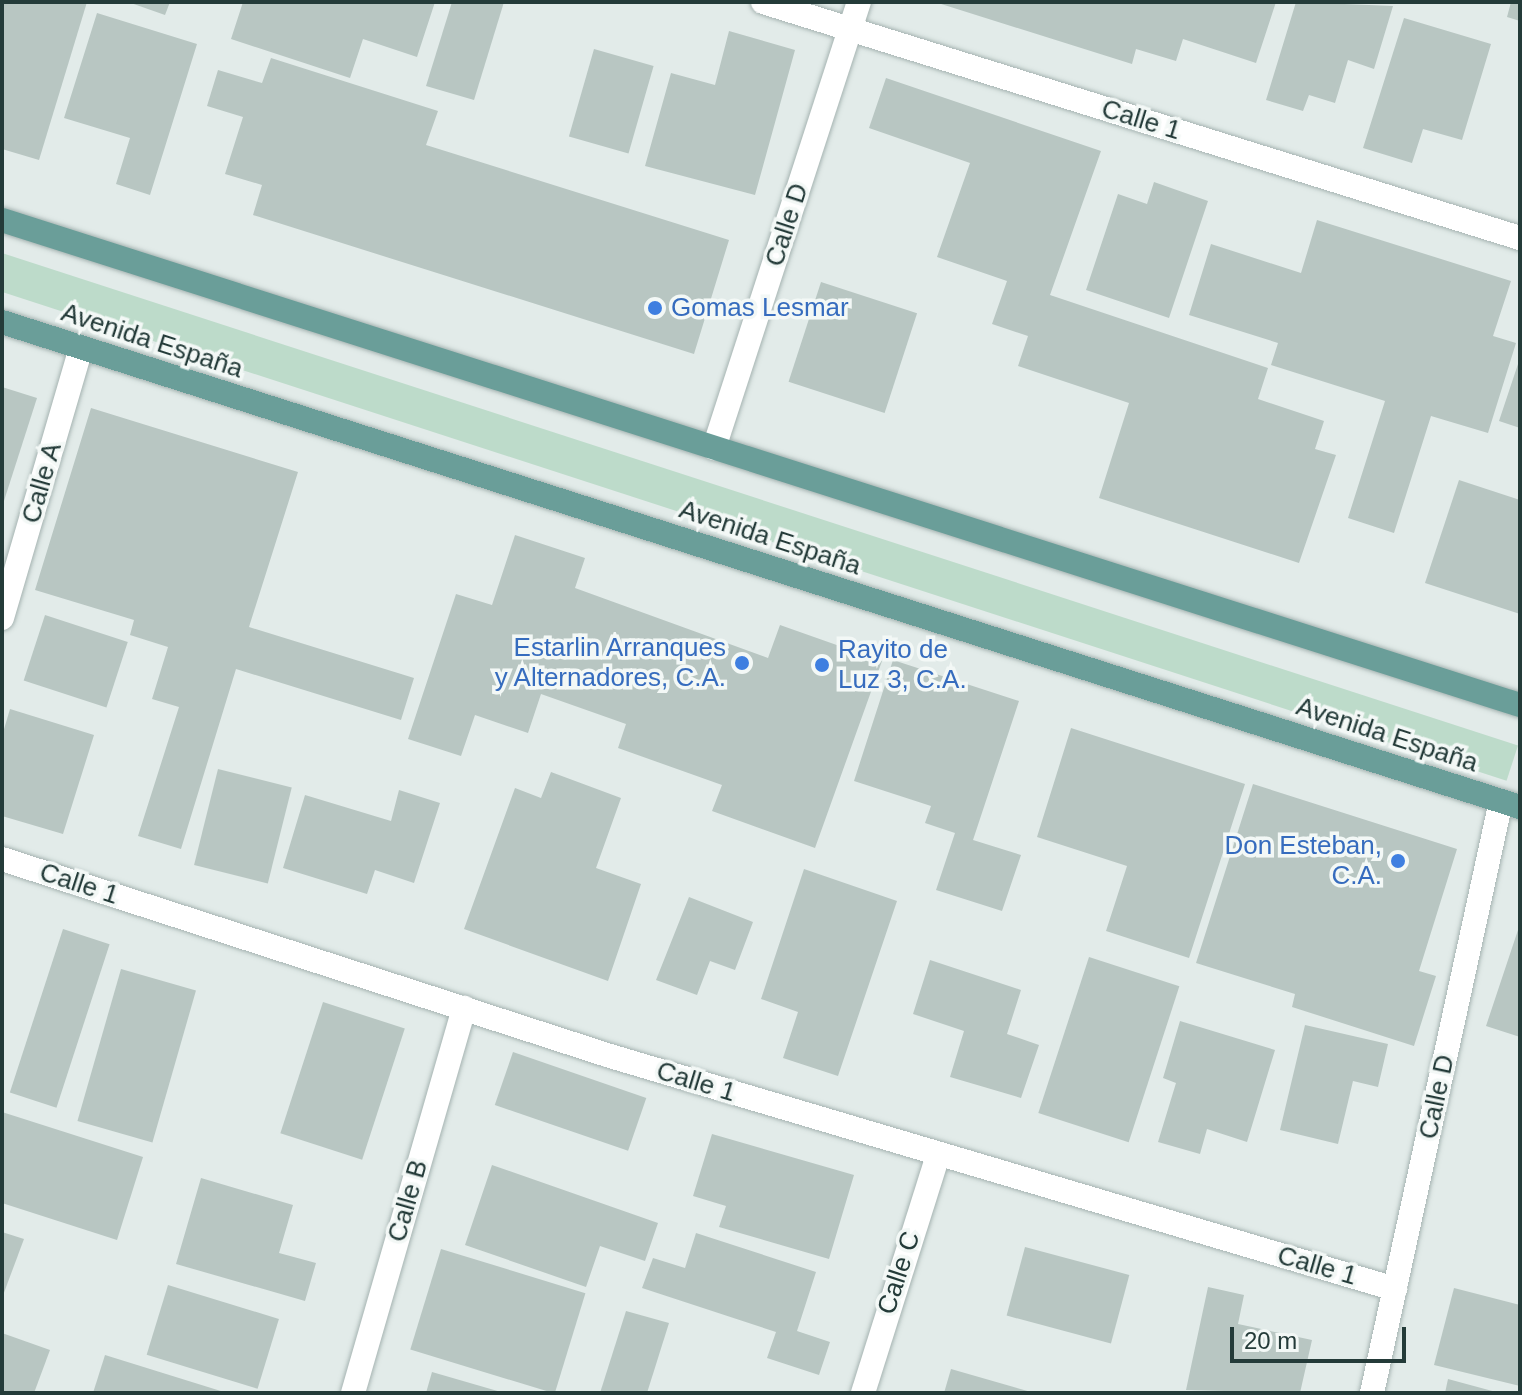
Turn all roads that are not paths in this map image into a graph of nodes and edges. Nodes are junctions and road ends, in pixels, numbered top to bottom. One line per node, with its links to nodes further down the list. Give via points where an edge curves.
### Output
1 (763, 2): 3 (street, Calle 1)
2 (859, 2): 3 (street, Calle D)
3 (851, 29): 5 (street, Calle 1); 8 (street, Calle D)
4 (2, 220): 8 (main road)
5 (1520, 238)
6 (2, 322): 7 (main road, Avenida España)
7 (81, 347): 9 (street, Calle A); 11 (main road, Avenida España)
8 (714, 448): 10 (main road)
9 (2, 618)
10 (1520, 705)
11 (1511, 804): 15 (street, Calle D)
12 (2, 859): 13 (street, Calle 1)
13 (464, 1008): 14 (street, Calle 1); 16 (street, Calle B)
14 (938, 1155): 15 (street, Calle 1); 17 (street, Calle C)
15 (1395, 1289): 18 (street, Calle D)
16 (353, 1393)
17 (863, 1393)
18 (1372, 1393)

